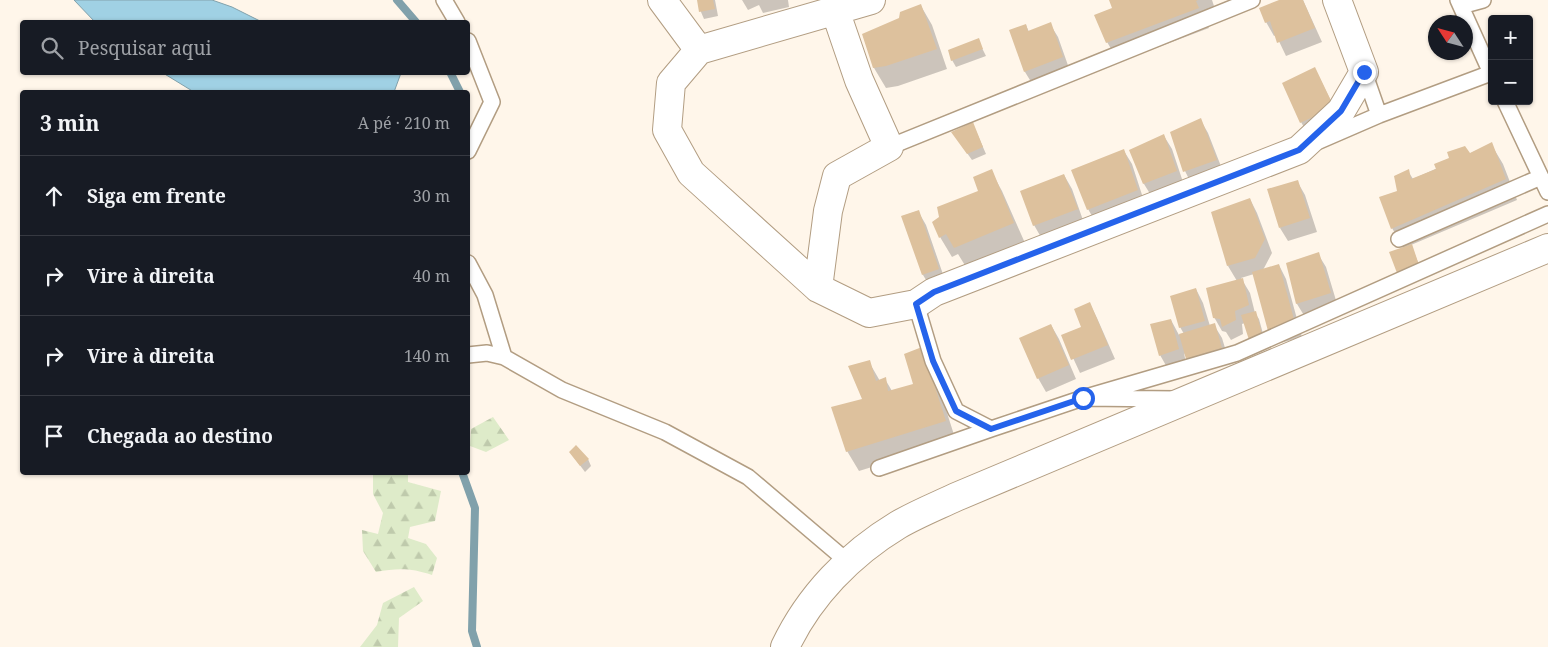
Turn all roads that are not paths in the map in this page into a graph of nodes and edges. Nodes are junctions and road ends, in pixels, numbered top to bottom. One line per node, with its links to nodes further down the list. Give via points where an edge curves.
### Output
1 (444, 0): 9 (lane)
2 (662, 0): 11 (street)
3 (871, 0): 8 (street)
4 (1252, 0): 18 (lane)
5 (1338, 0): 13 (street)
6 (1483, 0): 7 (lane)
7 (1459, 3): 12 (lane)
8 (835, 10): 11 (street); 18 (street, via 859,80)
9 (456, 20)
10 (470, 46): 17 (lane, via 492,102)
11 (699, 50): 26 (street, via 671,83 667,130 691,173)
12 (1488, 65)
13 (1364, 72): 16 (lane); 19 (street, via 1341,111)
14 (1488, 75): 16 (lane)
15 (1507, 105): 20 (lane)
16 (1379, 115): 19 (lane)
17 (470, 147)
18 (889, 147): 26 (street, via 838,176 828,211)
19 (1299, 150): 27 (street, via 934,292)
20 (1542, 173): 21 (lane); 23 (lane)
21 (1548, 192)
22 (1548, 214): 30 (lane, via 1237,353)
23 (1399, 239)
24 (1548, 248): 31 (street)
25 (470, 268): 29 (lane, via 485,295)
26 (818, 288): 27 (street, via 869,313)
27 (916, 304): 32 (lane, via 933,361 956,411)
28 (470, 355): 29 (lane, via 487,353)
29 (504, 357): 34 (lane, via 562,390 665,432 748,477)
30 (1083, 398): 31 (lane); 32 (lane)
31 (1189, 399): 34 (street, via 934,507 899,525)
32 (991, 429): 33 (lane)
33 (878, 468)
34 (848, 562): 35 (street, via 809,606)
35 (785, 647)

